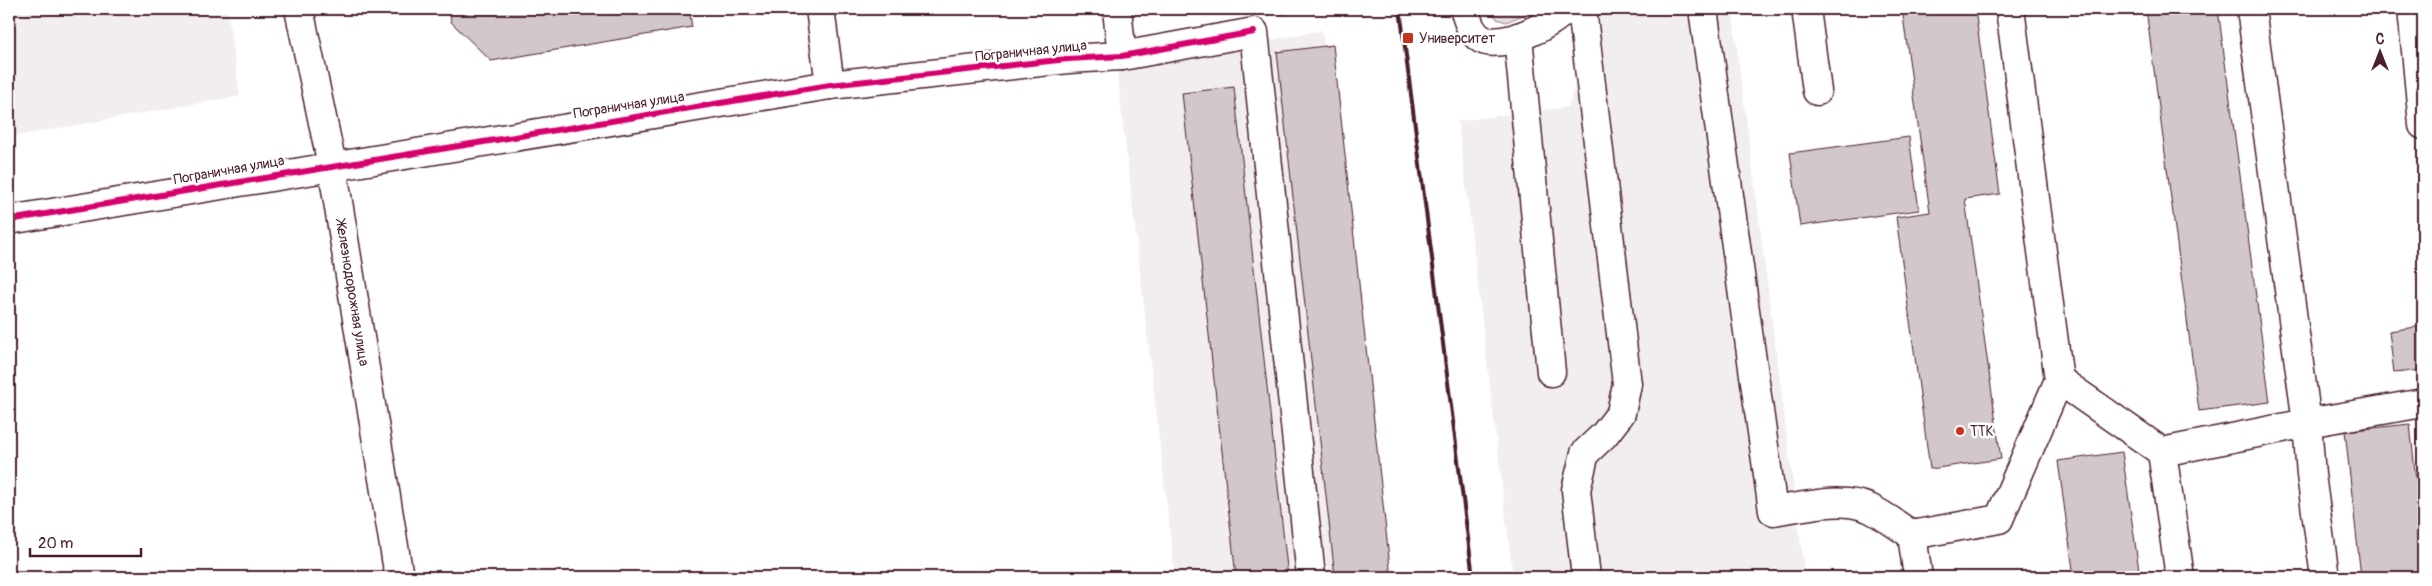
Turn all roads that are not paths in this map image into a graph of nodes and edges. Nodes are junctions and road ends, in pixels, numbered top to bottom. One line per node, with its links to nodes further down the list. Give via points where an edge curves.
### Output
1 (299, 9): 17 (street, Железнодорожная улица)
2 (820, 9): 14 (street)
3 (1117, 9): 13 (street)
4 (1464, 9): 12 (street, via 1470,28 1481,39 1499,43)
5 (1565, 9): 12 (street, via 1560,16)
6 (1582, 9): 27 (street, via 1627,384 1621,413 1585,453 1576,490)
7 (1703, 9): 24 (street, via 1772,512 1850,503 1870,509)
8 (1806, 9): 15 (street)
9 (2010, 9): 20 (street)
10 (2252, 9): 22 (street)
11 (2412, 9): 16 (street)
12 (1518, 37): 19 (street)
13 (1122, 56): 14 (street, Пограничная улица); 26 (street, Пограничная улица, via 1254,32)
14 (830, 85): 17 (street, Пограничная улица)
15 (1817, 91)
16 (2423, 125)
17 (332, 165): 18 (street, Пограничная улица); 25 (street, Железнодорожная улица)
18 (9, 220)
19 (1551, 372)
20 (2059, 380): 23 (street); 24 (street, via 1998,519)
21 (2423, 403): 22 (street)
22 (2307, 423): 23 (street); 30 (street)
23 (2162, 452): 29 (street)
24 (1912, 535): 28 (street)
25 (399, 577)
26 (1311, 577)
27 (1586, 577)
28 (1918, 577)
29 (2180, 577)
30 (2325, 577)

